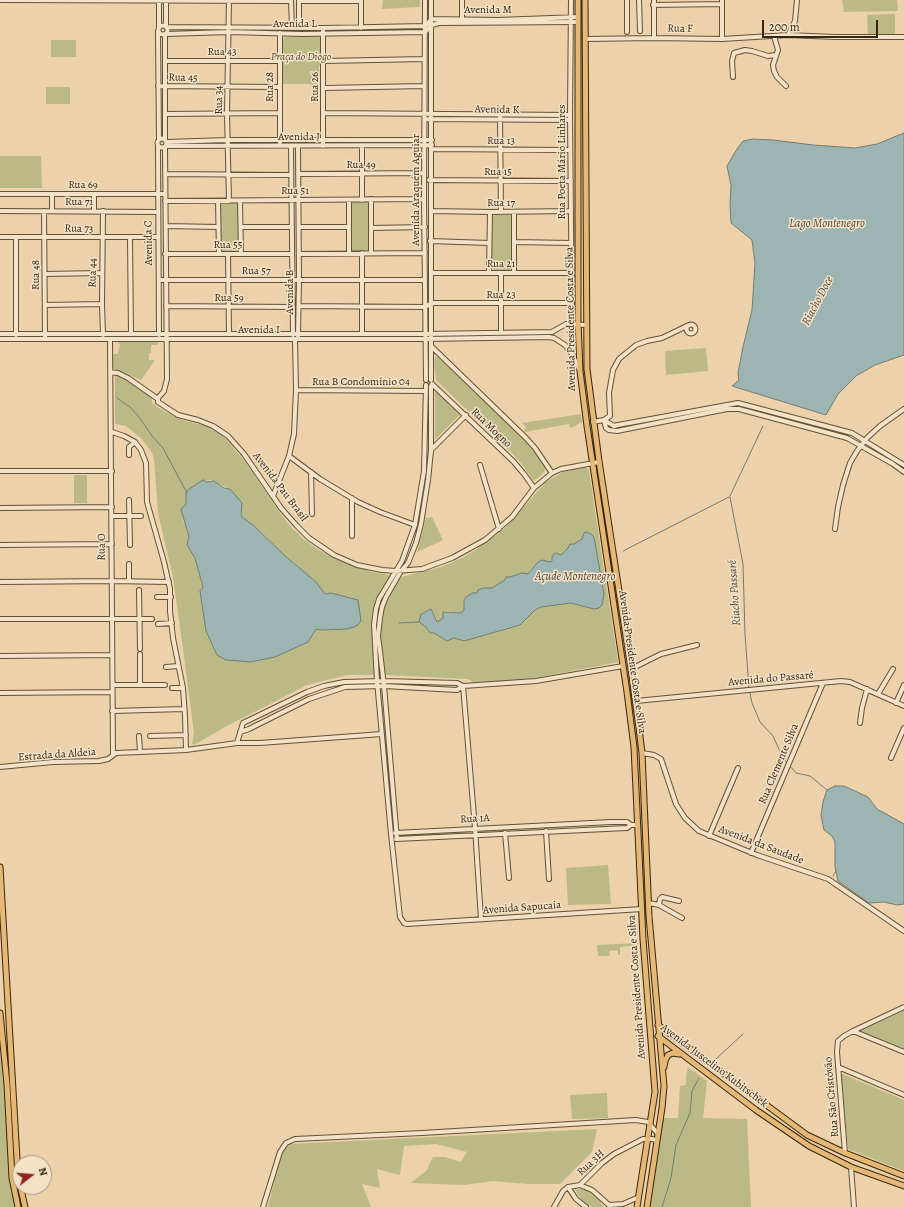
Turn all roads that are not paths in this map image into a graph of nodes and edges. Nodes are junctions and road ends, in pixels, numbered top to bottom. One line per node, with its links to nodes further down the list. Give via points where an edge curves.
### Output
1 (0, 0): 2 (street)
2 (56, 0): 3 (street)
3 (94, 0): 4 (street)
4 (159, 0): 5 (street); 33 (street)
5 (166, 0): 18 (street); 28 (street)
6 (291, 0): 18 (street); 30 (street)
7 (299, 0): 8 (street); 31 (street)
8 (361, 0): 32 (street)
9 (424, 0): 27 (street, Avenida Araquém Aguiar)
10 (431, 0): 21 (street, Avenida Araquém Aguiar)
11 (462, 0): 22 (street)
12 (571, 0): 23 (street, Rua Poeta Mário Linhares)
13 (578, 0): 24 (main road, Avenida Presidente Costa e Silva)
14 (585, 0): 45 (main road, Avenida Presidente Costa e Silva)
15 (626, 0): 38 (street)
16 (639, 0): 36 (street)
17 (797, 0): 41 (street, via 795,21)
18 (229, 1): 34 (street, Rua 34)
19 (654, 2): 20 (street); 44 (street)
20 (722, 2): 46 (street)
21 (432, 19): 22 (street, Avenida M); 26 (street, Avenida Araquém Aguiar); 27 (street)
22 (462, 19): 25 (street, Avenida M)
23 (571, 20): 24 (street, Avenida M); 25 (street, Avenida M); 68 (street, Rua Poeta Mário Linhares)
24 (578, 20): 134 (main road, Avenida Presidente Costa e Silva)
25 (498, 21): 26 (street, Avenida M)
26 (432, 25): 37 (street); 64 (street, Avenida Araquém Aguiar)
27 (425, 26): 32 (street, Avenida L); 37 (street, Avenida Araquém Aguiar)
28 (166, 27): 33 (street, via 162,26); 34 (street, Avenida L); 39 (street)
29 (280, 28): 30 (street, Avenida L); 34 (street, Avenida L); 40 (street, Rua 28)
30 (292, 28): 31 (street, Avenida L)
31 (299, 28): 35 (street, Avenida L)
32 (361, 28): 35 (street, Avenida L)
33 (158, 30): 39 (street, via 161,35); 54 (street)
34 (228, 30): 39 (street, Avenida L); 40 (street, Avenida L); 50 (street, Rua 34)
35 (323, 31): 37 (street, Avenida L); 40 (street, Avenida L); 52 (street, Rua 26)
36 (640, 31)
37 (425, 32): 48 (street, Avenida Araquém Aguiar)
38 (627, 32)
39 (165, 34): 49 (street, Avenida C)
40 (280, 34): 51 (street, Rua 28)
41 (788, 35): 42 (street, Rua F); 43 (street, Rua F)
42 (774, 36): 46 (street, Rua F); 47 (street, via 778,50)
43 (904, 37)
44 (654, 38): 45 (street, Rua F); 46 (street, Rua F)
45 (585, 39): 135 (main road, Avenida Presidente Costa e Silva)
46 (722, 39)
47 (776, 55): 53 (street, via 768,56 745,50 734,53); 57 (street, via 774,72)
48 (424, 59): 52 (street); 56 (street, Avenida Araquém Aguiar)
49 (165, 61): 50 (street, Rua 43); 55 (street, Avenida C)
50 (228, 61): 51 (street, Rua 43); 59 (street, Rua 34)
51 (279, 61): 58 (street, Rua 28)
52 (324, 61): 60 (street, Rua 26)
53 (733, 77)
54 (158, 86): 55 (street, Rua 45); 74 (street)
55 (165, 86): 59 (street, Rua 45); 65 (street, Avenida C)
56 (424, 86): 60 (street); 63 (street, Avenida Araquém Aguiar)
57 (786, 86)
58 (279, 87): 59 (street, Rua 45); 61 (street, Rua 28)
59 (228, 88): 66 (street, Rua 34)
60 (324, 88): 62 (street, Rua 26)
61 (279, 113): 66 (street); 76 (street, Rua 28)
62 (324, 113): 63 (street, Avenida K); 73 (street, Rua 26)
63 (424, 113): 64 (street, Avenida K); 69 (street, Avenida Araquém Aguiar)
64 (432, 113): 67 (street, Avenida K); 70 (street, Avenida Araquém Aguiar)
65 (165, 114): 66 (street); 79 (street, Avenida C)
66 (227, 114): 75 (street, Rua 34)
67 (500, 114): 68 (street, Avenida K); 71 (street)
68 (570, 114): 72 (street, Rua Poeta Mário Linhares)
69 (424, 119): 70 (street, Avenida K); 78 (street, Avenida Araquém Aguiar)
70 (432, 119): 71 (street, Avenida K); 77 (street, Avenida Araquém Aguiar)
71 (500, 119): 72 (street, Avenida K); 88 (street)
72 (570, 120): 89 (street, Rua Poeta Mário Linhares)
73 (323, 139): 76 (street, Avenida J); 78 (street, Avenida J); 85 (street, Rua 26)
74 (159, 140): 79 (street, via 162,139); 80 (street)
75 (228, 140): 76 (street, Avenida J); 79 (street, Avenida J); 81 (street, Rua 34)
76 (280, 140): 82 (street, Rua 28)
77 (432, 140): 78 (street, Avenida J); 87 (street, Avenida Araquém Aguiar)
78 (425, 143): 86 (street, Avenida J); 87 (street, Avenida J); 90 (street, Avenida Araquém Aguiar)
79 (166, 144): 80 (street, via 162,148); 81 (street, Avenida J); 91 (street, Avenida C)
80 (158, 146): 103 (street, Avenida C)
81 (228, 146): 82 (street, Avenida J); 92 (street, Rua 34)
82 (280, 146): 83 (street, Avenida J)
83 (292, 146): 84 (street, Avenida J); 93 (street, Avenida B)
84 (298, 146): 85 (street, Avenida J); 94 (street, Avenida B)
85 (323, 146): 86 (street, Avenida J)
86 (362, 146): 95 (street)
87 (432, 147): 88 (street, Rua 13); 96 (street, Avenida Araquém Aguiar)
88 (500, 150): 89 (street, Rua 13); 98 (street)
89 (570, 150): 99 (street, Rua Poeta Mário Linhares)
90 (424, 173): 95 (street, Rua 49); 97 (street, Avenida Araquém Aguiar)
91 (166, 174): 92 (street); 104 (street, Avenida C)
92 (228, 174): 93 (street); 113 (street, Rua 34)
93 (291, 174): 108 (street, Avenida B)
94 (298, 174): 95 (street, Rua 49); 109 (street, Avenida B)
95 (362, 174): 111 (street)
96 (431, 180): 97 (street, Rua 15); 98 (street, Rua 15); 120 (street, Avenida Araquém Aguiar)
97 (425, 181): 106 (street, Avenida Araquém Aguiar)
98 (501, 181): 99 (street, Rua 15); 124 (street)
99 (571, 181): 121 (street, Rua Poeta Mário Linhares)
100 (0, 194): 101 (street, Rua 69)
101 (52, 194): 102 (street, Rua 69); 117 (street)
102 (94, 194): 103 (street, Rua 69); 118 (street)
103 (158, 194): 104 (street, Rua 69); 122 (street, Avenida C)
104 (165, 194): 107 (street, Avenida C)
105 (371, 199): 106 (street, Rua 51); 111 (street, Rua 51); 133 (street)
106 (424, 199): 132 (street, Avenida Araquém Aguiar)
107 (165, 200): 112 (street, Rua 51); 126 (street, Avenida C)
108 (292, 200): 109 (street, Rua 51); 114 (street, Rua 51); 129 (street, Avenida B)
109 (298, 200): 110 (street, Rua 51); 130 (street, Avenida B)
110 (349, 200): 111 (street, Rua 51); 131 (street)
111 (362, 200)
112 (218, 201): 113 (street, Rua 51); 127 (street)
113 (229, 201): 114 (street, Rua 51)
114 (240, 201): 128 (street)
115 (0, 211): 116 (street, Rua 71)
116 (44, 211): 117 (street, Rua 71); 137 (street, Rua 48)
117 (52, 211): 118 (street, Rua 71)
118 (94, 211): 119 (street, Rua 71)
119 (103, 211): 122 (street, Rua 71); 140 (street, Rua 44)
120 (432, 211): 123 (street, Rua 17); 143 (street, Avenida Araquém Aguiar)
121 (571, 211): 125 (street, Rua 17); 146 (street, Rua Poeta Mário Linhares)
122 (158, 212): 138 (street, Avenida C)
123 (490, 212): 124 (street, Rua 17); 144 (street)
124 (501, 212): 125 (street, Rua 17)
125 (514, 212): 145 (street)
126 (166, 226): 127 (street); 151 (street, Avenida C)
127 (218, 227): 152 (street)
128 (241, 227): 129 (street); 153 (street)
129 (292, 227): 154 (street, Avenida B)
130 (298, 227): 131 (street); 155 (street, Avenida B)
131 (349, 227): 147 (street)
132 (425, 227): 133 (street); 142 (street, Avenida Araquém Aguiar)
133 (371, 228): 149 (street)
134 (578, 232): 135 (main road); 183 (main road, Avenida Presidente Costa e Silva)
135 (586, 232): 184 (main road, Avenida Presidente Costa e Silva)
136 (0, 237): 139 (street, Rua 73)
137 (45, 237): 139 (street, Rua 73); 140 (street, Rua 73); 163 (street, Rua 48)
138 (158, 237): 141 (street, Rua 73); 164 (street, Avenida C)
139 (16, 238): 196 (street)
140 (103, 238): 141 (street, Rua 73); 157 (street, Rua 44)
141 (130, 238): 190 (street)
142 (425, 240): 143 (street); 150 (street, Avenida Araquém Aguiar)
143 (431, 241): 144 (street); 158 (street, Avenida Araquém Aguiar)
144 (489, 242): 159 (street)
145 (514, 242): 146 (street); 161 (street)
146 (571, 243): 162 (street, Rua Poeta Mário Linhares)
147 (349, 253): 148 (street); 155 (street)
148 (362, 253): 149 (street); 169 (street)
149 (371, 253): 150 (street)
150 (425, 253): 170 (street, Avenida Araquém Aguiar)
151 (165, 254): 152 (street, Rua 55); 165 (street, Avenida C)
152 (219, 254): 156 (street, Rua 55)
153 (241, 254): 154 (street, Rua 55); 156 (street, Rua 55)
154 (292, 254): 167 (street, Avenida B)
155 (299, 254): 168 (street, Avenida B)
156 (228, 255): 166 (street)
157 (102, 273): 163 (street); 173 (street, Rua 44)
158 (432, 273): 159 (street, Rua 21); 171 (street, Avenida Araquém Aguiar)
159 (489, 273): 160 (street, Rua 21)
160 (501, 273): 161 (street, Rua 21); 174 (street)
161 (514, 273): 162 (street, Rua 21)
162 (571, 273): 175 (street, Rua Poeta Mário Linhares)
163 (44, 274): 172 (street, Rua 48)
164 (159, 280): 165 (street, Rua 57); 200 (street, Avenida C)
165 (166, 280): 166 (street, Rua 57); 176 (street, Avenida C)
166 (229, 280): 167 (street, Rua 57); 179 (street)
167 (292, 280): 168 (street, Rua 57); 180 (street, Avenida B)
168 (299, 280): 169 (street, Rua 57); 177 (street, Avenida B)
169 (362, 280): 170 (street, Rua 57); 181 (street)
170 (425, 280): 178 (street, Avenida Araquém Aguiar)
171 (432, 303): 174 (street, Rua 23); 178 (street); 198 (street, Avenida Araquém Aguiar)
172 (45, 304): 173 (street); 199 (street, Rua 48)
173 (102, 304): 189 (street, Rua 44)
174 (501, 304): 175 (street, Rua 23); 186 (street)
175 (571, 304): 182 (street, Rua Poeta Mário Linhares)
176 (166, 306): 179 (street, Rua 59); 191 (street, Avenida C)
177 (299, 306): 181 (street); 194 (street, Avenida B)
178 (425, 306): 181 (street); 197 (street, Avenida Araquém Aguiar)
179 (229, 307): 180 (street, Rua 59); 192 (street)
180 (292, 307): 193 (street, Avenida B)
181 (362, 307): 195 (street)
182 (572, 324): 183 (street); 187 (street, Avenida I, via 566,324 552,332)
183 (578, 325): 184 (street); 207 (main road, Avenida Presidente Costa e Silva)
184 (586, 325): 216 (main road, Avenida Presidente Costa e Silva, via 586,369)
185 (689, 325): 215 (street, via 662,338 636,345 620,359 613,370 609,393 610,416)
186 (501, 332): 187 (street, Avenida I); 198 (street, Avenida I)
187 (518, 332): 201 (street)
188 (0, 334): 196 (street, Avenida I)
189 (103, 334): 190 (street, Avenida I); 199 (street, Avenida I)
190 (131, 334): 200 (street, Avenida I)
191 (166, 334): 192 (street, Avenida I); 200 (street, Avenida I); 204 (street, Avenida C)
192 (229, 334): 193 (street, Avenida I)
193 (292, 334): 194 (street, Avenida I); 205 (street)
194 (299, 334): 195 (street, Avenida I); 205 (street)
195 (362, 334): 197 (street, Avenida I)
196 (16, 335): 199 (street, Avenida I)
197 (425, 336): 198 (street, Avenida I); 205 (street, Avenida I); 209 (street, Avenida Araquém Aguiar)
198 (431, 336): 201 (street, Avenida I); 206 (street, Avenida Araquém Aguiar)
199 (45, 337): 202 (street, Avenida I); 203 (street, Avenida I)
200 (159, 337): 203 (street, Avenida I); 204 (street, Avenida I)
201 (518, 338): 207 (street, Avenida I, via 550,337 562,342 572,354)
202 (0, 339)
203 (110, 339): 208 (street, Rua O)
204 (166, 339): 205 (street, Avenida I); 212 (street, Avenida C, via 167,384)
205 (295, 339): 210 (street)
206 (431, 346): 209 (street, Avenida Araquém Aguiar); 231 (street, via 526,438)
207 (580, 371): 225 (main road, Avenida Presidente Costa e Silva)
208 (110, 372): 212 (street, Avenida Pau Brasil, via 128,378); 217 (street, Rua O)
209 (429, 383): 211 (street, Avenida Araquém Aguiar); 214 (street, Rua Mogno); 221 (street, Avenida Araquém Aguiar)
210 (296, 390): 211 (street, Rua B Condomínio 04); 223 (street, via 295,420)
211 (426, 391): 243 (street, Avenida Araquém Aguiar, via 424,471)
212 (158, 399): 234 (street, Avenida Pau Brasil, via 159,403 178,415 213,426 228,436 244,454)
213 (904, 409): 218 (street, via 880,426)
214 (466, 415): 221 (street); 233 (street, Rua Mogno, via 513,461)
215 (604, 420): 216 (street); 218 (street, via 614,426 738,403 842,430); 220 (street, via 609,430 617,431 727,409 739,409 841,435)
216 (593, 422): 224 (main road, Avenida Presidente Costa e Silva)
217 (112, 432): 219 (street); 229 (street, Rua O)
218 (865, 441): 220 (street); 227 (street)
219 (135, 442): 222 (street, via 129,447); 255 (street, via 146,463 148,507)
220 (862, 445): 232 (street); 245 (street, via 850,463 838,506)
221 (431, 451): 251 (street, Avenida Araquém Aguiar, via 416,543 408,563)
222 (129, 455)
223 (289, 456): 230 (street); 234 (street)
224 (599, 462): 225 (street, Avenida Pau Brasil); 265 (main road, Avenida Presidente Costa e Silva)
225 (592, 463): 231 (street, Avenida Pau Brasil); 266 (main road, Avenida Presidente Costa e Silva)
226 (480, 465): 244 (street)
227 (904, 465)
228 (0, 471): 229 (street)
229 (112, 471): 237 (street, Rua O)
230 (311, 472): 235 (street); 239 (street)
231 (552, 472): 233 (street, Avenida Pau Brasil)
232 (904, 472)
233 (534, 488): 244 (street, Avenida Pau Brasil, via 512,517)
234 (272, 496): 251 (street, Avenida Pau Brasil, via 303,533 328,551 357,565)
235 (352, 498): 243 (street); 246 (street)
236 (129, 500): 241 (street)
237 (112, 507): 238 (street); 240 (street, Rua O)
238 (0, 508)
239 (312, 514)
240 (112, 516): 241 (street); 247 (street, Rua O)
241 (129, 516): 242 (street); 249 (street)
242 (141, 516)
243 (415, 525): 251 (street, Avenida Araquém Aguiar)
244 (499, 529): 251 (street, Avenida Pau Brasil, via 475,547 452,558 422,569)
245 (835, 529)
246 (352, 536)
247 (112, 544): 248 (street); 252 (street, Rua O)
248 (0, 545)
249 (130, 545)
250 (129, 564): 253 (street)
251 (398, 571): 273 (street, via 382,607 378,636)
252 (111, 580): 253 (street); 254 (street); 260 (street, Rua O)
253 (129, 581): 255 (street)
254 (0, 582)
255 (169, 582): 258 (street)
256 (139, 590): 261 (street)
257 (158, 597): 258 (street)
258 (171, 597): 263 (street)
259 (0, 619): 260 (street)
260 (112, 619): 261 (street); 270 (street, Rua O)
261 (140, 619): 262 (street); 283 (street)
262 (152, 619)
263 (172, 623): 264 (street); 272 (street)
264 (158, 624)
265 (626, 632): 266 (main road); 267 (main road, Avenida Presidente Costa e Silva)
266 (618, 634): 268 (main road, Avenida Presidente Costa e Silva)
267 (628, 643): 268 (main road); 276 (main road, Avenida Presidente Costa e Silva)
268 (620, 645): 274 (main road, Avenida Presidente Costa e Silva)
269 (697, 645): 276 (street, via 661,654)
270 (112, 655): 271 (street); 282 (street, Rua O)
271 (0, 656)
272 (178, 666): 275 (street); 290 (street)
273 (379, 666): 278 (street); 280 (street)
274 (623, 666): 287 (street, via 536,681); 308 (main road, Avenida Presidente Costa e Silva)
275 (166, 667)
276 (631, 668): 295 (main road, Avenida Presidente Costa e Silva)
277 (893, 669): 294 (street)
278 (377, 681): 279 (street); 280 (street); 286 (street)
279 (344, 682): 288 (street); 302 (street, via 307,692 257,716 243,723)
280 (383, 683): 286 (street); 287 (street, via 457,690); 325 (street)
281 (823, 683): 291 (street, Avenida do Passaré, via 850,682); 295 (street, Avenida do Passaré); 332 (street, Rua Clemente Silva)
282 (112, 685): 283 (street); 292 (street, Rua O)
283 (140, 685): 284 (street)
284 (165, 685)
285 (904, 685): 296 (street)
286 (378, 686): 288 (street); 303 (street)
287 (463, 686): 323 (street)
288 (345, 687): 302 (street, via 308,699)
289 (172, 688): 290 (street)
290 (182, 688): 298 (street)
291 (867, 690): 294 (street, Avenida do Passaré); 300 (street)
292 (112, 692): 293 (street); 299 (street, Rua O)
293 (0, 693)
294 (878, 694): 296 (street, Avenida do Passaré)
295 (636, 701): 309 (main road, Avenida Presidente Costa e Silva)
296 (896, 703): 297 (street, Avenida do Passaré)
297 (904, 706)
298 (184, 709): 299 (street); 304 (street)
299 (112, 711): 313 (street, Rua O)
300 (860, 723)
301 (904, 728): 314 (street)
302 (240, 732): 307 (street)
303 (382, 734): 307 (street, Estrada da Aldeia); 326 (street)
304 (186, 735): 306 (street); 310 (street)
305 (140, 736): 311 (street)
306 (150, 736)
307 (237, 743): 310 (street, Estrada da Aldeia)
308 (634, 747): 309 (main road); 318 (main road, Avenida Presidente Costa e Silva)
309 (641, 747): 312 (main road, Avenida Presidente Costa e Silva)
310 (186, 750): 311 (street, Estrada da Aldeia)
311 (140, 752): 313 (street, Estrada da Aldeia)
312 (642, 753): 317 (main road, Avenida Presidente Costa e Silva); 329 (street, Avenida da Saudade, via 656,755 661,759 680,811 694,828)
313 (113, 755): 315 (street, Estrada da Aldeia, via 99,761)
314 (891, 758)
315 (0, 767)
316 (738, 768): 329 (street)
317 (644, 806): 318 (main road); 320 (main road, Avenida Presidente Costa e Silva)
318 (637, 807): 319 (main road, Avenida Presidente Costa e Silva)
319 (637, 818): 320 (main road); 322 (main road, Avenida Presidente Costa e Silva)
320 (645, 818): 337 (main road, Avenida Presidente Costa e Silva)
321 (631, 825): 322 (street); 323 (street, Rua 1A, via 627,822); 324 (street, Rua 1A, via 627,828)
322 (637, 825): 339 (main road, Avenida Presidente Costa e Silva)
323 (475, 828): 325 (street, Rua 1A); 328 (street)
324 (546, 831): 327 (street, Rua 1A); 335 (street)
325 (397, 832): 326 (street, Rua 1A); 331 (street)
326 (391, 833): 330 (street)
327 (505, 833): 328 (street, Rua 1A); 334 (street)
328 (476, 834): 331 (street, Rua 1A); 341 (street)
329 (709, 836): 332 (street, Avenida da Saudade)
330 (392, 839): 331 (street, Rua 1A); 341 (street, Avenida Sapucaia, via 399,912 404,923)
331 (398, 839)
332 (750, 853): 342 (street, Avenida da Saudade, via 828,879)
333 (0, 867): 343 (main road)
334 (509, 878)
335 (549, 879)
336 (679, 901): 338 (street, via 662,897)
337 (649, 904): 338 (street); 349 (main road, Avenida Presidente Costa e Silva)
338 (659, 905): 340 (street)
339 (642, 909): 341 (street, Avenida Sapucaia); 350 (main road, Avenida Presidente Costa e Silva)
340 (682, 918)
341 (481, 920)
342 (904, 931)
343 (6, 962): 344 (main road); 346 (main road)
344 (0, 967)
345 (0, 978): 346 (main road)
346 (7, 980): 373 (main road, via 18,1176)
347 (904, 1006): 351 (street, Rua São Cristóvão)
348 (0, 1013): 372 (main road, via 12,1178)
349 (658, 1025): 350 (main road, Avenida Juscelino Kubitschek); 352 (main road, Avenida Presidente Costa e Silva); 362 (main road, Avenida Juscelino Kubitschek, via 800,1130)
350 (651, 1031): 352 (main road, Avenida Juscelino Kubitschek); 358 (main road, Avenida Presidente Costa e Silva, via 655,1092)
351 (853, 1031): 353 (street); 355 (street, Rua São Cristóvão, via 838,1041)
352 (659, 1037): 354 (main road, Avenida Juscelino Kubitschek); 356 (main road, Avenida Presidente Costa e Silva)
353 (904, 1052)
354 (680, 1054): 356 (main road, via 670,1054 666,1058); 364 (main road, Avenida Juscelino Kubitschek, via 781,1128)
355 (838, 1067): 357 (street); 363 (street, Rua São Cristóvão)
356 (664, 1086): 359 (main road, Avenida Presidente Costa e Silva)
357 (904, 1095)
358 (650, 1125): 359 (street); 360 (main road, Avenida Presidente Costa e Silva); 374 (street, via 645,1121 636,1120 295,1139 286,1143 280,1152)
359 (658, 1134): 361 (main road, Avenida Presidente Costa e Silva)
360 (648, 1138): 361 (street); 367 (street, Rua 3H, via 630,1144 605,1160); 370 (main road, Avenida Presidente Costa e Silva)
361 (657, 1141): 378 (main road, Avenida Presidente Costa e Silva)
362 (831, 1147): 363 (main road, Avenida Juscelino Kubitschek); 364 (main road)
363 (845, 1154): 366 (main road, Avenida Juscelino Kubitschek)
364 (827, 1156): 365 (main road, Avenida Juscelino Kubitschek)
365 (851, 1167): 368 (main road, Avenida Juscelino Kubitschek); 379 (street)
366 (904, 1176)
367 (580, 1185): 369 (street, Rua 3H); 371 (street, via 592,1190)
368 (904, 1186)
369 (568, 1187): 375 (street, via 560,1194); 376 (street, via 576,1199)
370 (639, 1197): 371 (street, via 623,1204); 377 (main road, Avenida Presidente Costa e Silva)
371 (609, 1206)
372 (18, 1207)
373 (25, 1207)
374 (263, 1207)
375 (554, 1207)
376 (586, 1207)
377 (637, 1207)
378 (647, 1207)
379 (854, 1207)

